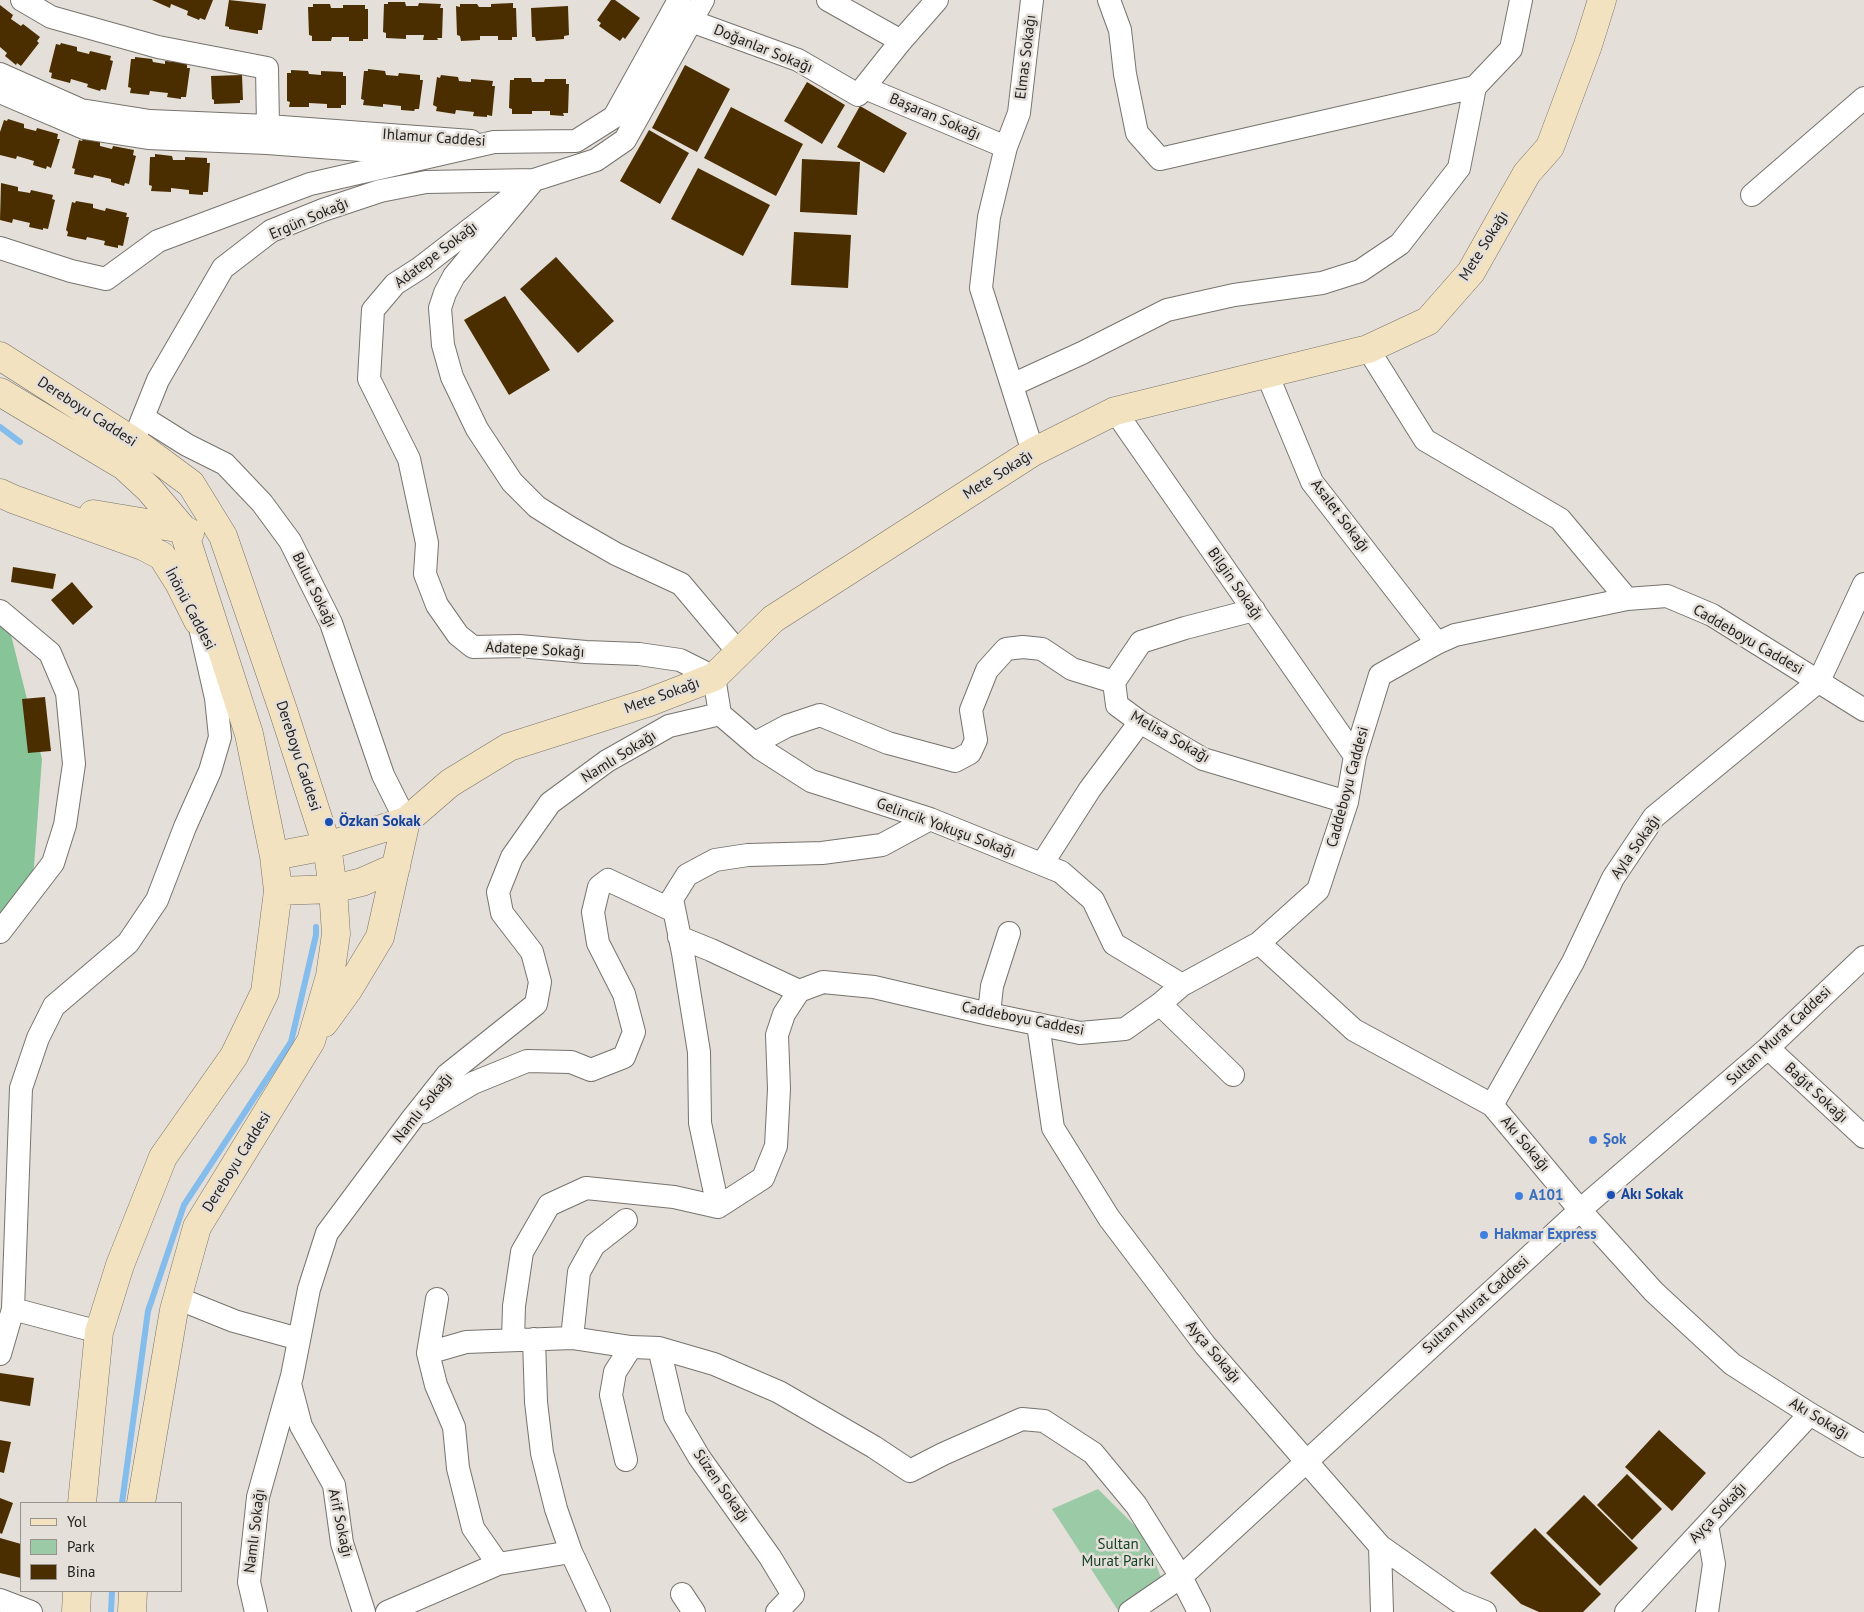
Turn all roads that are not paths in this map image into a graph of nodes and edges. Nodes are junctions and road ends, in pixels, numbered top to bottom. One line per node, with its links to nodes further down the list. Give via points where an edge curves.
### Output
1 (22, 0): 17 (street, via 52,17 158,47 268,68)
2 (679, 0): 18 (street, via 614,117 576,141)
3 (703, 0): 10 (street)
4 (828, 0): 11 (street)
5 (937, 0): 11 (street)
6 (1032, 0): 19 (street, Elmas Sokağı, via 1019,113)
7 (1110, 0): 13 (street, via 1120,30 1137,134 1160,160)
8 (1521, 0): 13 (street, via 1511,49)
9 (1602, 0): 23 (main road, Mete Sokağı, via 1550,147 1527,173 1471,272 1428,321)
10 (692, 21): 14 (street, Doğanlar Sokağı, via 798,60); 20 (street, via 625,140 596,160)
11 (901, 41): 14 (street)
12 (0, 74): 17 (street, Ihlamur Caddesi, via 81,110 150,121)
13 (1475, 87): 26 (street, via 1458,168 1400,244 1360,271 1322,283 1234,295 1167,310)
14 (862, 91): 19 (street, Başaran Sokağı)
15 (0, 92): 18 (street, Ihlamur Caddesi, via 84,128 148,138 388,152)
16 (1864, 98): 21 (street)
17 (268, 126): 18 (street, Ihlamur Caddesi)
18 (494, 142): 22 (street, via 310,184 158,241 106,279)
19 (1006, 147): 26 (street, Elmas Sokağı, via 989,217 980,288)
20 (534, 180): 29 (street, Ergün Sokağı, via 426,182 324,210 272,232 223,268 158,380); 41 (street, via 454,276 445,293 440,308 443,345 452,376 476,429 512,482 537,507 616,554 681,584); 42 (street, Adatepe Sokağı, via 395,284 373,310 370,379 409,459 427,543 425,574 437,605 458,635 473,647 519,646 639,654 680,660)
21 (1752, 195)
22 (0, 248)
23 (1368, 349): 25 (main road, Mete Sokağı); 36 (street, via 1425,440 1560,519)
24 (0, 356): 29 (main road, Dereboyu Caddesi)
25 (1267, 374): 28 (main road, Mete Sokağı); 40 (street, Asalet Sokağı, via 1312,482)
26 (1012, 385): 30 (street, Elmas Sokağı)
27 (0, 392): 29 (main road, Dereboyu Caddesi)
28 (1115, 411): 30 (main road, Mete Sokağı); 38 (street, Bilgin Sokağı)
29 (134, 442): 32 (main road, via 132,491 126,503 115,511); 33 (main road, Dereboyu Caddesi, via 148,489); 34 (main road, Dereboyu Caddesi, via 190,484 223,536); 53 (street, Bulut Sokağı, via 187,445 225,464 262,503 290,540 332,624 383,775)
30 (1033, 452): 41 (main road, Mete Sokağı, via 773,619)
31 (6, 496): 32 (main road); 39 (main road, İnönü Caddesi, via 143,546 162,556)
32 (99, 515): 33 (main road)
33 (183, 530): 34 (main road); 46 (main road, Dereboyu Caddesi)
34 (229, 553): 54 (main road, Dereboyu Caddesi)
35 (1864, 584): 43 (street, Ayla Sokağı)
36 (1627, 599): 40 (street, Caddeboyu Caddesi, via 1455,635); 43 (street, Caddeboyu Caddesi, via 1667,596 1712,615)
37 (0, 610): 61 (street, via 50,653 67,693 74,764 65,825 53,863)
38 (1254, 610): 44 (street, via 1141,642); 50 (street, Bilgin Sokağı)
39 (199, 623): 46 (main road, İnönü Caddesi); 82 (street, via 216,698 220,736 210,771 157,900 128,943 54,1006 38,1038 21,1088)
40 (1437, 642): 50 (street, Caddeboyu Caddesi, via 1380,675)
41 (739, 653): 42 (main road, Mete Sokağı)
42 (714, 677): 47 (street); 53 (main road, Mete Sokağı, via 647,703 509,747 450,783)
43 (1819, 681): 45 (street, Caddeboyu Caddesi); 74 (street, Ayla Sokağı, via 1654,817 1613,878 1573,962)
44 (1114, 682): 48 (street, Melisa Sokağı, via 1117,705); 49 (street, via 1072,669 1042,649 1006,649 987,670 971,710 976,740 970,753 955,760 888,742 820,715 787,726)
45 (1864, 710)
46 (241, 711): 55 (main road, Dereboyu Caddesi, via 249,734)
47 (720, 714): 49 (street, Gelincik Yokuşu Sokağı); 75 (street, Namlı Sokağı, via 669,726 607,761 550,803 512,857 498,892 502,913 532,952 540,982 536,1004 448,1075)
48 (1140, 722): 51 (street, Melisa Sokağı, via 1203,759); 56 (street, via 1090,789)
49 (755, 743): 52 (street, Gelincik Yokuşu Sokağı, via 811,781)
50 (1355, 756): 51 (street, Caddeboyu Caddesi)
51 (1347, 802): 64 (street, Caddeboyu Caddesi, via 1318,890)
52 (930, 819): 56 (street, Gelincik Yokuşu Sokağı); 60 (street, via 882,845 822,852 748,854 716,860 687,875 672,898)
53 (406, 822): 54 (main road, Mete Sokağı); 57 (main road)
54 (327, 846): 55 (main road, Mete Sokağı); 58 (main road, Dereboyu Caddesi)
55 (274, 856): 59 (main road, Dereboyu Caddesi)
56 (1042, 864): 66 (street, Gelincik Yokuşu Sokağı, via 1061,872 1093,900 1114,944)
57 (396, 867): 58 (main road, via 362,882); 71 (main road, via 380,937)
58 (333, 889): 59 (main road); 71 (main road, Dereboyu Caddesi, via 336,934 330,976)
59 (278, 891): 83 (main road, Dereboyu Caddesi, via 265,992 234,1056 163,1158 120,1265)
60 (674, 912): 63 (street); 75 (street, via 608,880 598,887 592,912 598,943 624,994 634,1032 624,1057 591,1070 571,1062 527,1061 473,1083)
61 (0, 932)
62 (1009, 933): 69 (street, via 992,986)
63 (679, 937): 67 (street); 77 (street, via 699,1052 700,1123)
64 (1259, 943): 66 (street, Caddeboyu Caddesi); 74 (street, Akı Sokağı, via 1354,1030)
65 (1864, 957): 72 (street, Sultan Murat Caddesi)
66 (1182, 985): 68 (street, Caddeboyu Caddesi)
67 (799, 992): 69 (street, Caddeboyu Caddesi, via 823,982 874,987); 77 (street, via 784,1014 776,1035 779,1089 776,1146 764,1178)
68 (1160, 1004): 70 (street, Caddeboyu Caddesi, via 1125,1029 1080,1033); 73 (street)
69 (989, 1014): 70 (street, Caddeboyu Caddesi)
70 (1038, 1024): 95 (street, Ayça Sokağı, via 1053,1128 1088,1186 1108,1218 1205,1346)
71 (311, 1042): 80 (main road, Dereboyu Caddesi, via 197,1227)
72 (1768, 1048): 76 (street, Bağıt Sokağı); 78 (street, Sultan Murat Caddesi)
73 (1233, 1075)
74 (1492, 1105): 78 (street, Akı Sokağı)
75 (412, 1119): 85 (street, Namlı Sokağı, via 327,1233 309,1289)
76 (1864, 1137)
77 (718, 1207): 86 (street, via 674,1197 586,1188 549,1205 522,1252 514,1306)
78 (1580, 1210): 92 (street, Akı Sokağı, via 1654,1292 1732,1364); 95 (street, Sultan Murat Caddesi)
79 (626, 1220): 84 (street, via 594,1245 579,1272)
80 (177, 1298): 85 (street, via 234,1321); 97 (main road, Dereboyu Caddesi)
81 (436, 1299): 89 (street)
82 (13, 1309): 83 (street); 90 (street)
83 (98, 1332): 96 (main road, Dereboyu Caddesi)
84 (572, 1338): 86 (street); 87 (street)
85 (299, 1339): 91 (street, Namlı Sokağı)
86 (524, 1339): 89 (street, via 466,1342); 100 (street, via 542,1453)
87 (631, 1347): 88 (street); 94 (street, via 615,1372 610,1396)
88 (659, 1348): 102 (street, via 714,1364 779,1392 910,1471 1022,1419 1044,1420 1093,1453 1136,1505); 113 (street, Süzen Sokağı, via 676,1416 699,1457 793,1595)
89 (428, 1353): 101 (street, via 436,1386 454,1427 458,1468 473,1528)
90 (0, 1354)
91 (290, 1382): 109 (street, Namlı Sokağı, via 258,1497 249,1582); 110 (street, Arif Sokağı, via 301,1426 334,1485 342,1543)
92 (1810, 1414): 93 (street, Akı Sokağı); 98 (street, Ayça Sokağı)
93 (1864, 1446)
94 (626, 1460)
95 (1306, 1460): 99 (street, Ayça Sokağı); 102 (street, Sultan Murat Caddesi)
96 (82, 1502)
97 (141, 1502)
98 (1707, 1525): 118 (street, Ayça Sokağı); 119 (street, via 1714,1564)
99 (1380, 1546): 116 (street); 117 (street, Ayça Sokağı, via 1458,1601)
100 (571, 1552): 101 (street); 112 (street)
101 (498, 1564): 111 (street)
102 (1181, 1577): 114 (street, Sultan Murat Caddesi); 115 (street)
103 (77, 1592): 107 (main road)
104 (133, 1592): 108 (main road)
105 (0, 1600): 106 (street)
106 (32, 1612)
107 (76, 1612)
108 (132, 1612)
109 (256, 1612)
110 (364, 1612)
111 (387, 1612)
112 (599, 1612)
113 (776, 1612)
114 (1130, 1612)
115 (1199, 1612)
116 (1382, 1612)
117 (1485, 1612)
118 (1626, 1612)
119 (1707, 1612)

